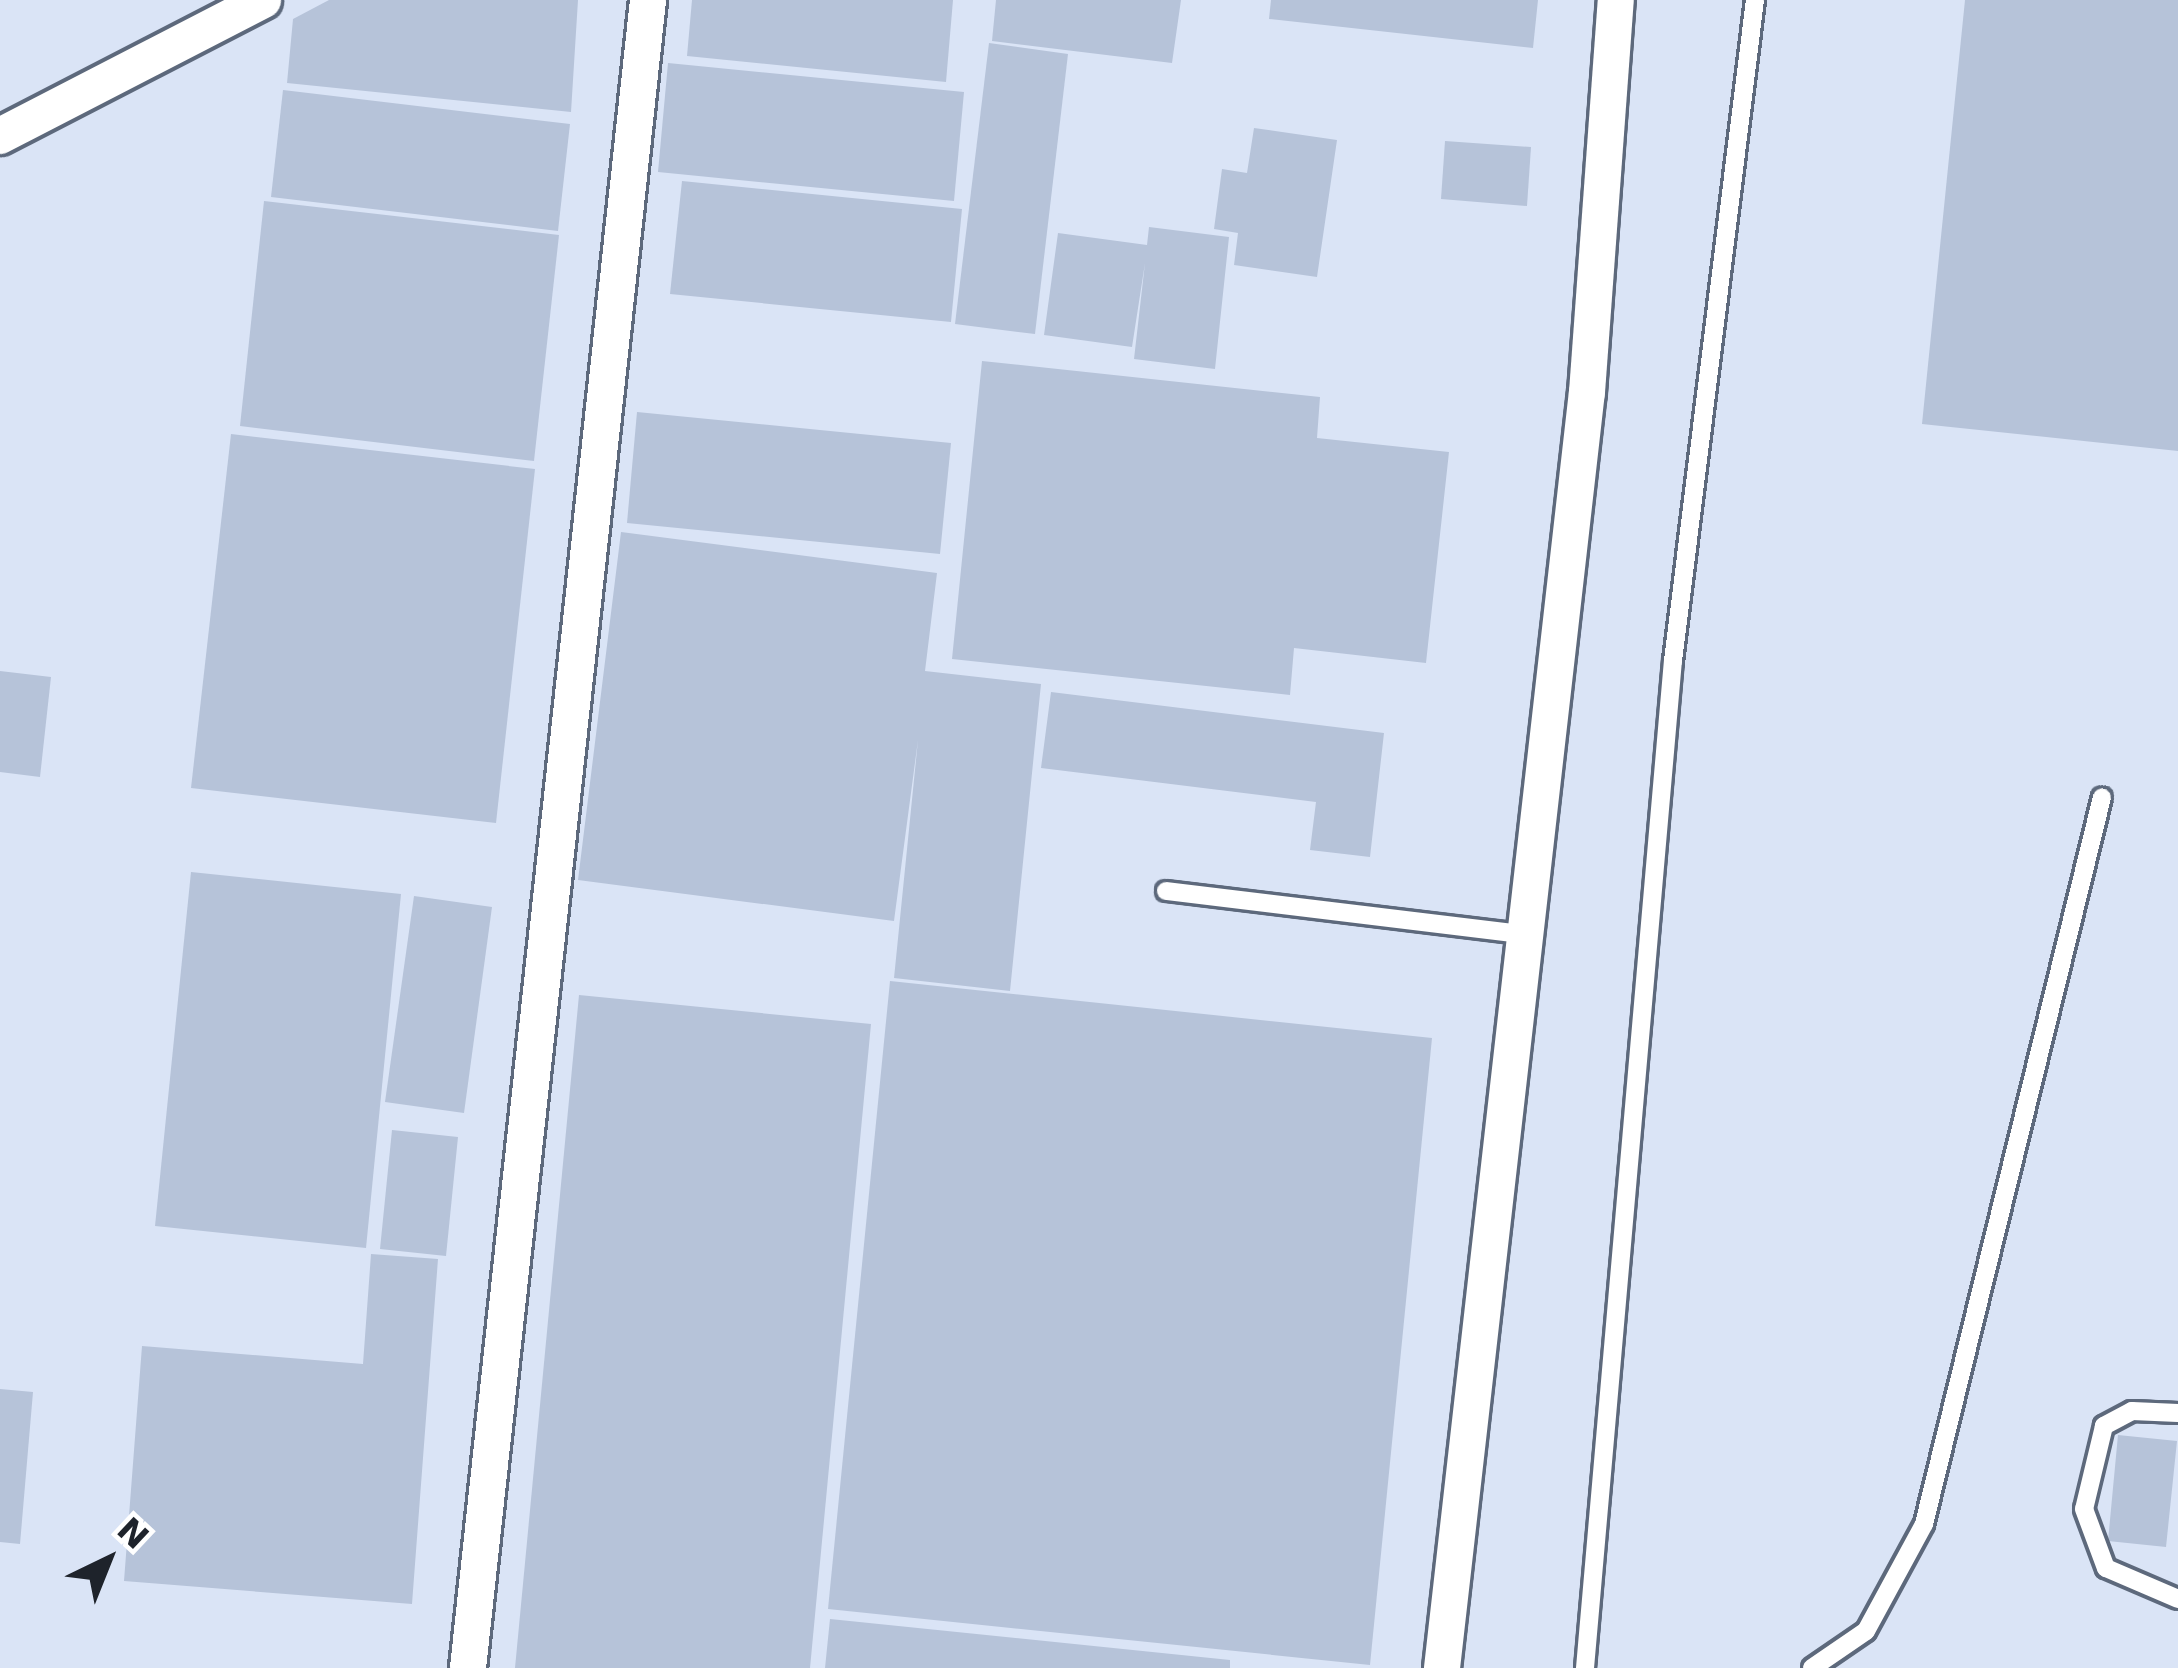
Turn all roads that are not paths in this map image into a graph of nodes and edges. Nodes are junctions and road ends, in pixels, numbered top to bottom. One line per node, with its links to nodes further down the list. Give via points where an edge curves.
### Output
1 (263, 0): 5 (street)
2 (647, 0): 11 (street)
3 (1616, 0): 8 (street, via 1587,392)
4 (1755, 0): 13 (lane, via 1673,661)
5 (0, 136)
6 (2102, 797): 14 (lane, via 1924,1524 1866,1631)
7 (1166, 891): 8 (lane)
8 (1522, 934): 12 (street)
9 (2178, 1413): 10 (lane, via 2132,1411 2104,1426 2084,1508 2106,1568)
10 (2178, 1599)
11 (468, 1668)
12 (1442, 1668)
13 (1585, 1668)
14 (1812, 1668)

